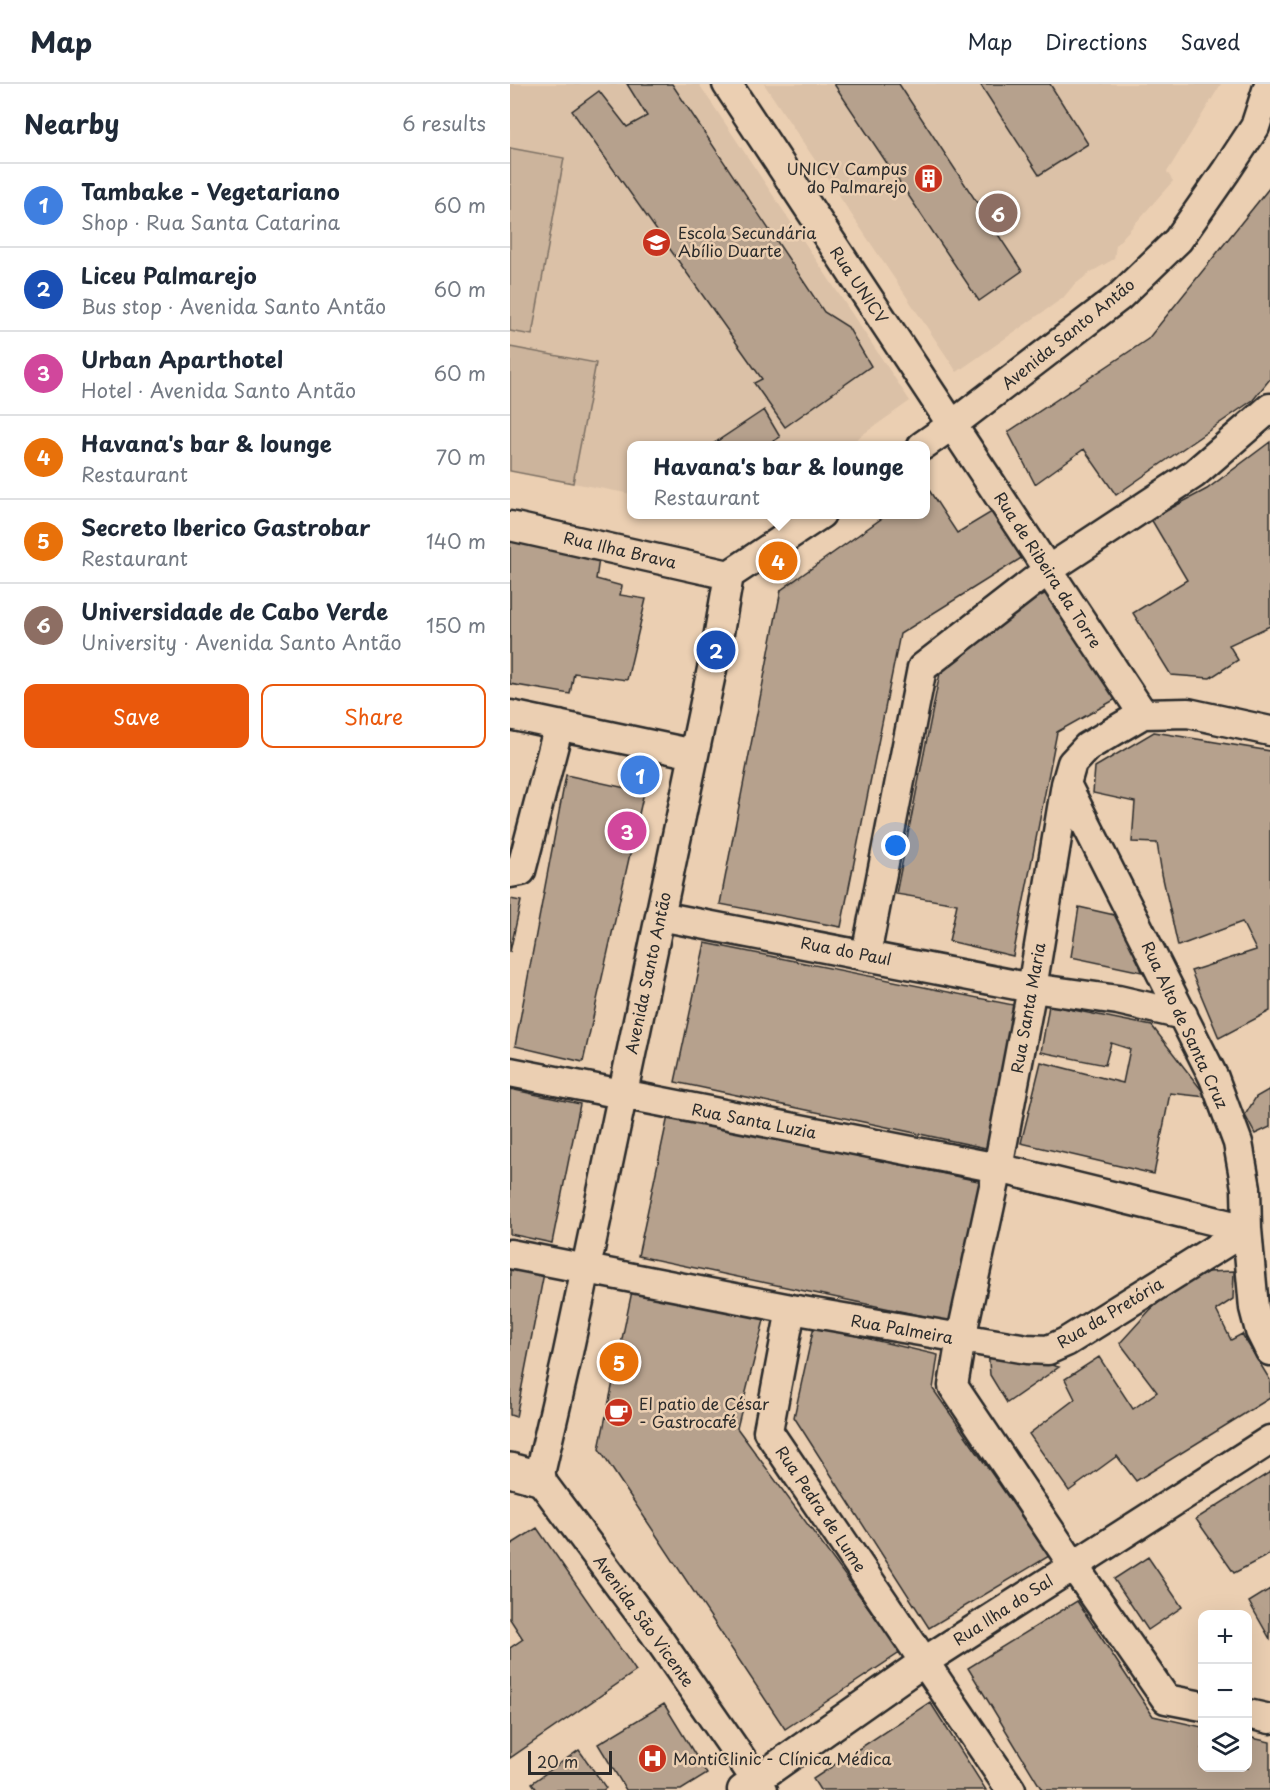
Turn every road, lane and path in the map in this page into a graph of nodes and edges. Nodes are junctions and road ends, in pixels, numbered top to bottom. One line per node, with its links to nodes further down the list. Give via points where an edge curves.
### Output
1 (727, 84): 5 (street, Rua UNICV)
2 (1269, 84): 3 (street, Avenida Santo Antão)
3 (1262, 134): 5 (street, Avenida Santo Antão, via 1226,171 1178,240 1119,297)
4 (1270, 408): 9 (street, via 1194,474)
5 (952, 425): 6 (street, Avenida Santo Antão); 9 (street, Rua de Ribeira da Torre)
6 (929, 441)
7 (813, 519): 10 (street)
8 (510, 526): 10 (street, Rua Ilha Brava)
9 (1047, 570): 11 (street, Rua de Ribeira da Torre); 19 (street, via 922,668)
10 (729, 575): 15 (street, Avenida Santo Antão)
11 (1143, 714): 14 (street, via 1188,713); 16 (street, Rua Santa Maria, via 1087,747 1072,763)
12 (510, 715): 13 (street)
13 (559, 725): 15 (street); 17 (street, via 521,871)
14 (1270, 731)
15 (694, 754): 18 (street, Avenida Santo Antão)
16 (1066, 784): 20 (street, Rua Santa Maria); 21 (street, Rua Alto de Santa Cruz)
17 (510, 873)
18 (660, 916): 19 (street, Rua do Paul); 23 (street, Avenida Santo Antão)
19 (866, 955): 20 (street, Rua do Paul)
20 (1032, 988): 21 (street, Rua do Paul, via 1118,1000); 24 (street, Rua Santa Maria)
21 (1184, 1015): 25 (street, Rua Alto de Santa Cruz, via 1214,1078 1238,1143 1246,1188)
22 (510, 1072): 23 (street, Rua Santa Luzia)
23 (623, 1095): 24 (street, Rua Santa Luzia); 27 (street, Avenida Santo Antão)
24 (998, 1168): 25 (street, Rua Santa Luzia); 29 (street, Rua Santa Maria)
25 (1247, 1229): 29 (street, Rua da Pretória, via 1048,1350); 30 (street, Rua Alto de Santa Cruz, via 1254,1308)
26 (510, 1254): 27 (street, Rua Palmeira)
27 (586, 1268): 28 (street, Rua Palmeira); 32 (street, Avenida Santo Antão, via 566,1362)
28 (791, 1309): 29 (street, Rua Palmeira); 34 (street, Rua Pedra de Lume, via 768,1431)
29 (961, 1338): 33 (street, Rua Palmeira, via 953,1386)
30 (1270, 1350)
31 (1270, 1440): 33 (street, Rua Ilha do Sal)
32 (524, 1474): 38 (street, Avenida São Vicente, via 655,1634)
33 (1073, 1565): 34 (street, Rua Ilha do Sal); 35 (street, Rua Palmeira, via 1166,1699)
34 (925, 1661): 38 (street, Rua Ilha do Sal); 39 (street, Rua Pedra de Lume)
35 (1198, 1705)
36 (1252, 1715): 37 (street)
37 (1270, 1719)
38 (753, 1786)
39 (1011, 1790)

